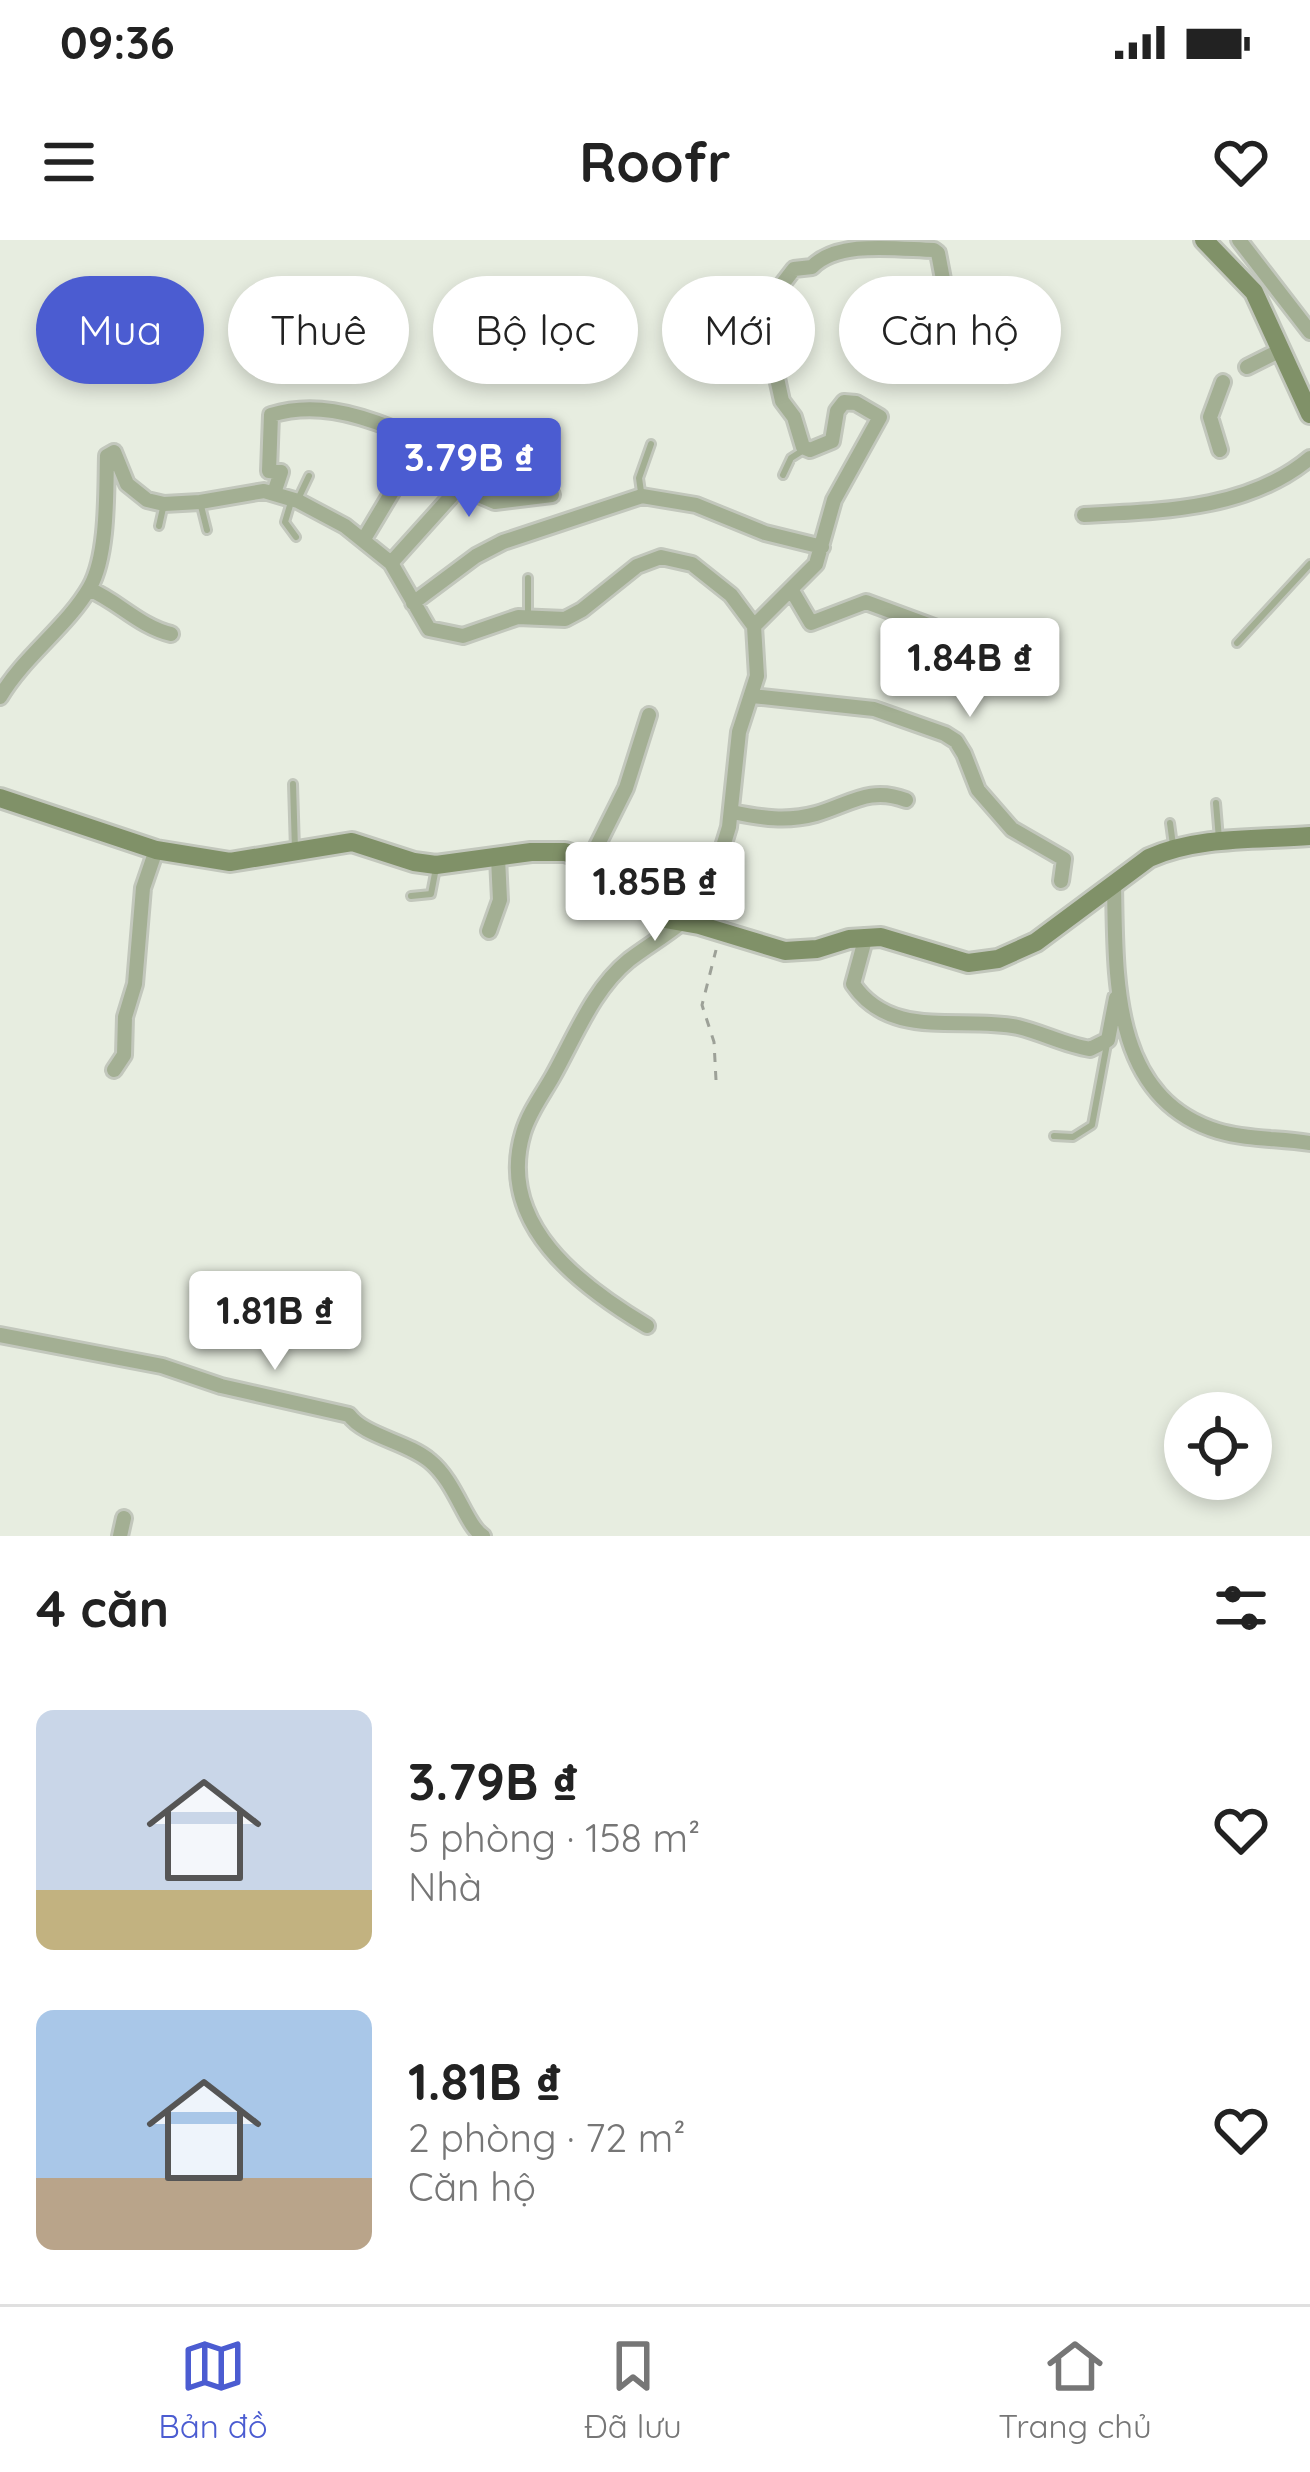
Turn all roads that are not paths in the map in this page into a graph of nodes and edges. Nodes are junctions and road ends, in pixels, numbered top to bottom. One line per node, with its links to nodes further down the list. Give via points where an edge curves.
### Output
1 (1204, 240): 5 (street, via 1254,292)
2 (1240, 240): 4 (street)
3 (942, 276): 11 (street, via 934,250 868,245 821,255 812,267 788,273 774,296 775,369)
4 (1310, 332)
5 (1281, 350): 6 (street); 8 (street)
6 (1247, 367)
7 (1223, 382): 12 (street, via 1210,417)
8 (1310, 414)
9 (394, 429): 17 (street, via 316,408 271,415 269,471 281,472)
10 (651, 444): 19 (lane)
11 (806, 450): 15 (lane, via 790,458); 28 (street, via 832,441 844,401 880,417 834,500)
12 (1220, 450)
13 (1310, 458): 23 (street, via 1241,495)
14 (309, 476): 20 (lane)
15 (783, 476)
16 (396, 477): 27 (street)
17 (274, 493): 20 (street); 21 (street)
18 (552, 495): 29 (street, via 495,502 467,490 454,494)
19 (641, 496): 28 (street, via 696,505); 34 (street, via 503,542)
20 (295, 500): 26 (lane, via 285,522); 27 (street)
21 (200, 502): 22 (street); 25 (lane)
22 (164, 504): 24 (lane); 32 (street, via 136,494 117,454 109,453)
23 (1084, 515)
24 (159, 526)
25 (207, 530)
26 (296, 537)
27 (364, 539): 29 (street)
28 (822, 548): 33 (street)
29 (391, 563): 34 (street)
30 (1310, 564): 39 (lane)
31 (528, 578): 35 (lane)
32 (89, 589): 38 (street); 41 (street)
33 (791, 589): 36 (street); 37 (street, via 812,623 866,602)
34 (412, 602): 35 (street, via 429,629 452,636)
35 (528, 616): 36 (street, via 565,619 661,557 692,564)
36 (754, 626): 40 (street)
37 (950, 633)
38 (171, 634)
39 (1237, 643)
40 (752, 695): 47 (street, via 736,751); 57 (street, via 874,709 945,734 1012,829 1064,859)
41 (0, 697)
42 (649, 715): 55 (street, via 617,811)
43 (293, 784): 53 (lane)
44 (0, 798): 52 (street)
45 (906, 800): 47 (street, via 867,795 781,820)
46 (1216, 803): 50 (lane)
47 (732, 812): 60 (street)
48 (1170, 823): 51 (lane)
49 (1310, 836): 50 (street)
50 (1220, 842): 51 (street)
51 (1173, 848): 58 (street)
52 (156, 850): 53 (street, via 230,862); 65 (street, via 143,888 124,1055)
53 (295, 853): 56 (street, via 352,842)
54 (498, 858): 55 (street, via 549,851); 56 (street); 61 (street, via 500,900)
55 (590, 860): 60 (street, via 652,914)
56 (436, 865): 59 (lane, via 431,894)
57 (1060, 881)
58 (1114, 885): 62 (street, via 1036,942 980,964); 63 (street)
59 (411, 896)
60 (690, 924): 62 (street, via 785,951); 68 (street, via 628,961 595,1000 520,1148 523,1202 555,1255 581,1284)
61 (489, 931)
62 (866, 936): 64 (street, via 853,984 881,1012 1018,1027 1090,1049)
63 (1117, 996): 64 (street); 67 (street, via 1140,1070 1161,1100 1213,1130)
64 (1108, 1040): 66 (lane, via 1092,1125 1073,1137)
65 (114, 1070)
66 (1054, 1136)
67 (1310, 1143)
68 (647, 1326)
69 (0, 1335): 72 (street, via 349,1415 448,1477)
70 (124, 1518): 71 (street)
71 (120, 1536)
72 (483, 1536)

